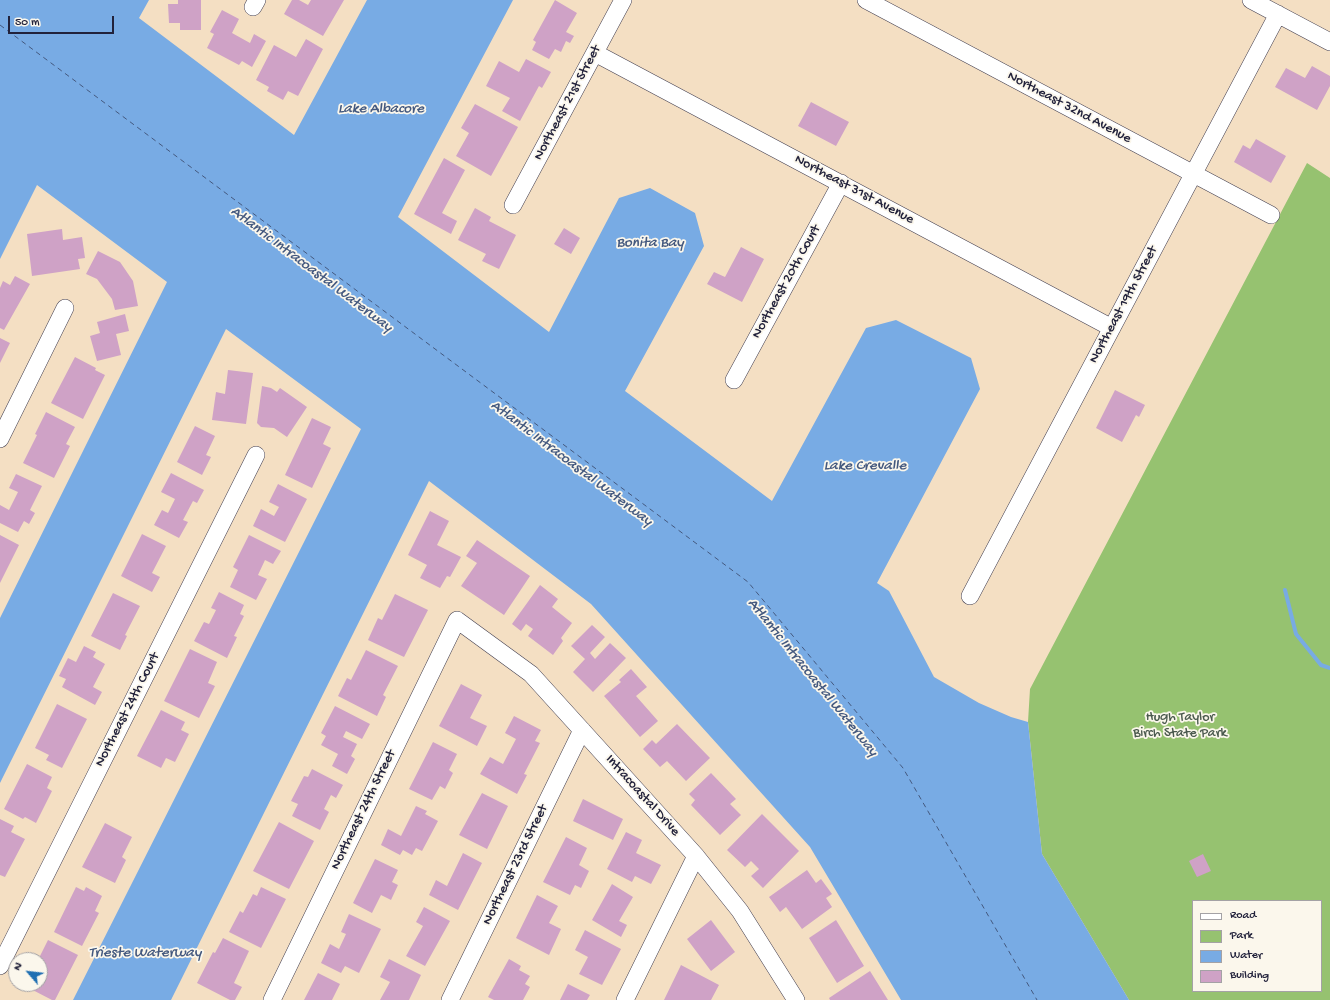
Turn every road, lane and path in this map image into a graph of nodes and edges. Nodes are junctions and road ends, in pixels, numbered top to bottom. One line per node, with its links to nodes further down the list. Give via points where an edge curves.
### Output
1 (623, 0): 6 (street, Northeast 21st Street)
2 (866, 0): 7 (street, Northeast 32nd Avenue)
3 (1251, 0): 4 (street)
4 (1278, 14): 5 (street); 7 (street, Northeast 19th Street)
5 (1330, 42)
6 (595, 53): 8 (street, Northeast 31st Avenue); 9 (street, Northeast 21st Street)
7 (1194, 174): 10 (street, Northeast 32nd Avenue); 12 (street, Northeast 19th Street)
8 (841, 183): 12 (street, Northeast 31st Avenue); 13 (street, Northeast 20th Court)
9 (513, 205)
10 (1272, 215)
11 (65, 308): 14 (street)
12 (1112, 328): 16 (street, Northeast 19th Street)
13 (734, 380)
14 (0, 438)
15 (256, 455): 20 (street, Northeast 24th Court)
16 (970, 596)
17 (457, 620): 18 (street, Intracoastal Drive, via 531,674); 21 (street, Northeast 24th Street)
18 (582, 730): 19 (street, Intracoastal Drive); 22 (street, Northeast 23rd Street)
19 (696, 856): 23 (street); 24 (street, Intracoastal Drive, via 740,911)
20 (0, 966)
21 (272, 1000)
22 (450, 1000)
23 (625, 1000)
24 (796, 1000)

